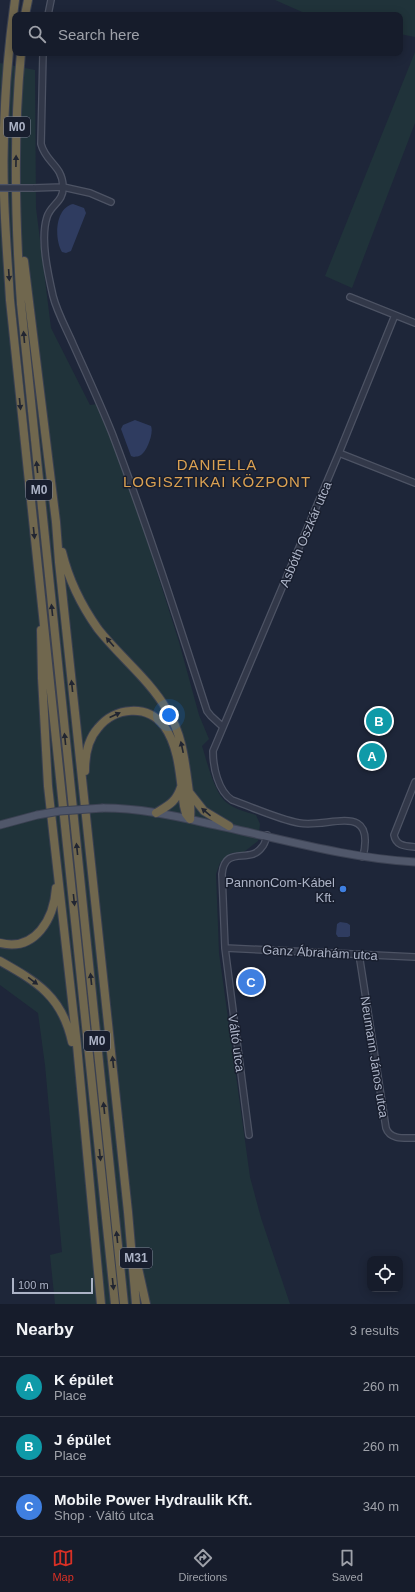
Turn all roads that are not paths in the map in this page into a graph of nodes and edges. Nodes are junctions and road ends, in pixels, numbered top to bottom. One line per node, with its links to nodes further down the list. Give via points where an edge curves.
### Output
1 (15, 0): 4 (highway, M0, one-way to 4)
2 (28, 0): 5 (highway)
3 (51, 0): 6 (street)
4 (14, 12)
5 (26, 12)
6 (49, 12)
7 (12, 27): 20 (highway, M0, one-way to 20, via 6,82 4,194 15,353)
8 (21, 56): 12 (highway, M0, one-way to 8)
9 (43, 56): 10 (street, via 41,144 45,155 59,170)
10 (63, 187): 11 (street, bridge); 13 (street); 21 (street, via 62,196 50,212 46,224 45,255 54,297 130,479 207,711)
11 (0, 188)
12 (15, 200): 19 (highway, via 21,228); 46 (highway, M0, one-way to 12, via 28,378)
13 (111, 202)
14 (350, 297): 15 (street)
15 (395, 315): 16 (street); 17 (street, Asbóth Oszkár utca)
16 (415, 323)
17 (339, 453): 18 (street); 21 (street, Asbóth Oszkár utca)
18 (415, 483)
19 (56, 522): 24 (highway, one-way to 19, via 178,730 152,689 109,641 85,609 69,575); 25 (highway, one-way to 19)
20 (42, 607): 32 (highway, via 40,637 44,734); 45 (highway, M0, one-way to 45)
21 (223, 727): 33 (street, Asbóth Oszkár utca, via 213,751 213,758 219,784 225,794 232,800 299,823 355,823 366,835)
22 (415, 782): 31 (street, via 394,835 396,841 403,846)
23 (181, 786): 25 (highway, one-way to 23, via 87,753 94,734 112,716 133,710 150,715 159,721 171,736); 26 (highway, via 173,802); 27 (highway, via 186,814)
24 (188, 791): 27 (highway); 29 (highway, one-way to 24, via 204,811)
25 (84, 792): 43 (highway, one-way to 25)
26 (156, 813): 27 (main road); 28 (main road, bridge, via 103,808 60,811)
27 (190, 819): 29 (main road)
28 (0, 825)
29 (229, 826): 30 (main road)
30 (267, 835): 33 (main road); 36 (street, Váltó utca, via 260,850 247,855 231,856 223,866)
31 (415, 847)
32 (56, 853): 35 (highway, via 56,897 49,920 42,930 26,941); 40 (highway)
33 (363, 857): 34 (main road)
34 (415, 862)
35 (0, 943)
36 (225, 948): 37 (street, Ganz Ábrahám utca); 41 (street, Váltó utca)
37 (359, 954): 38 (street, Ganz Ábrahám utca); 42 (street, Neumann János utca, via 386,1128 390,1135)
38 (415, 957)
39 (0, 960): 40 (highway, one-way to 40, via 33,980 50,995 65,1019)
40 (78, 1068): 44 (highway)
41 (249, 1135)
42 (415, 1138)
43 (128, 1212): 47 (highway); 48 (highway, M31)
44 (101, 1304)
45 (115, 1304)
46 (124, 1304)
47 (136, 1304)
48 (146, 1304)

